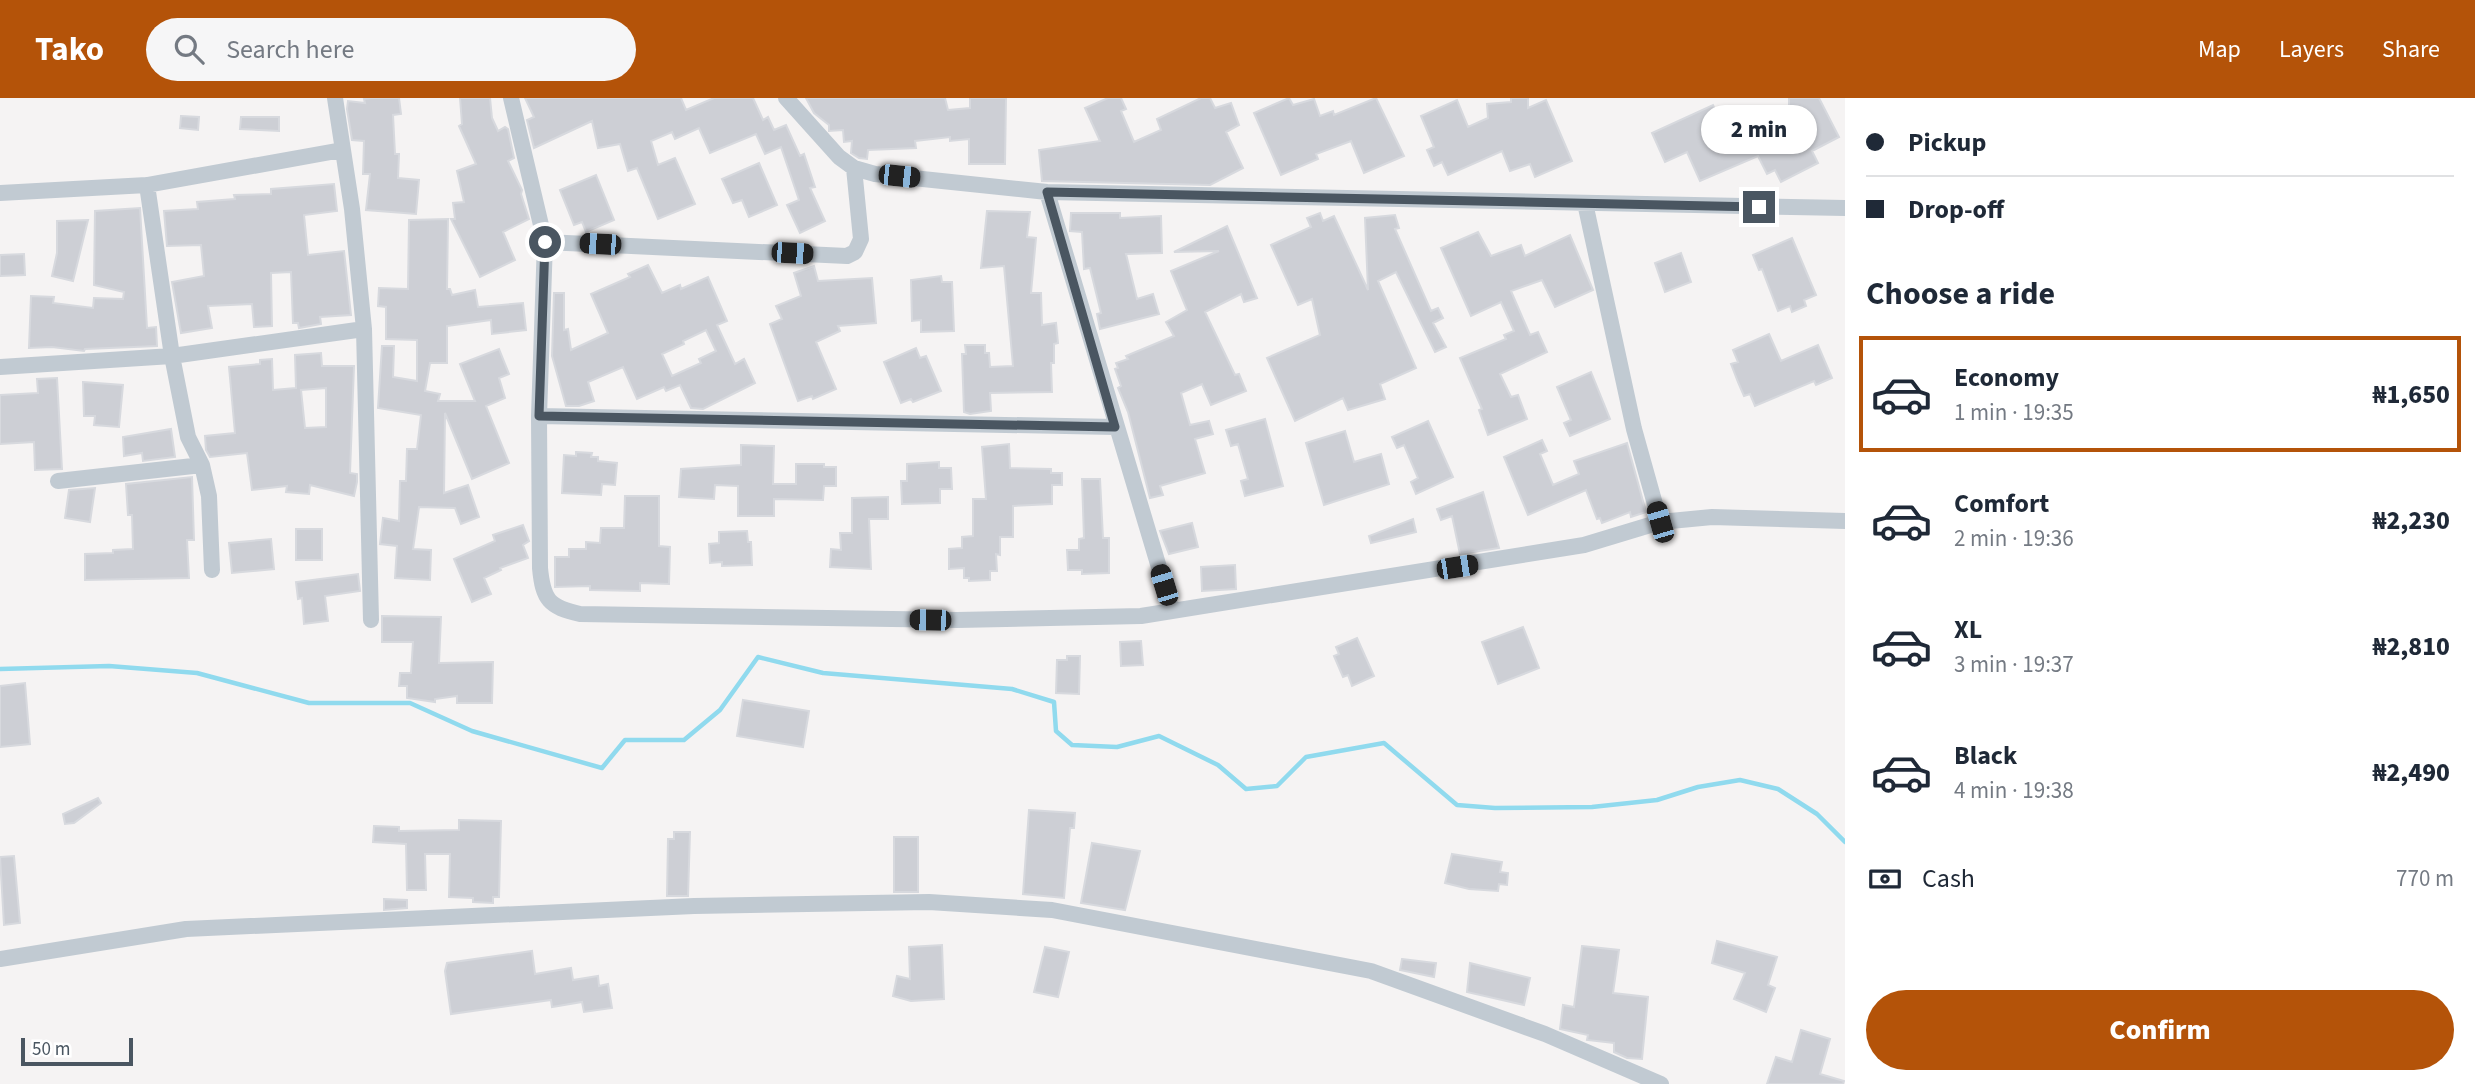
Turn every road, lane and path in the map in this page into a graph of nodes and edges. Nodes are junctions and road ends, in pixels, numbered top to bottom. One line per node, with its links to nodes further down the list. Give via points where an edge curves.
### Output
1 (335, 98): 4 (street)
2 (511, 98): 11 (street)
3 (786, 98): 5 (street)
4 (342, 150): 6 (street); 12 (street)
5 (854, 168): 8 (street); 11 (street, via 861,239 855,252 847,256)
6 (147, 184): 7 (street); 13 (street)
7 (0, 192)
8 (1047, 192): 9 (street); 16 (street)
9 (1586, 203): 10 (street); 20 (street, via 1634,429)
10 (1845, 208)
11 (545, 242): 15 (street)
12 (364, 329): 13 (street); 23 (street)
13 (172, 356): 14 (street); 17 (street, via 188,437)
14 (0, 367)
15 (539, 416): 16 (street); 22 (street, via 542,587 559,610 957,621 1141,616)
16 (1115, 427): 22 (street)
17 (202, 464): 18 (street); 21 (street, via 209,496)
18 (58, 481)
19 (1845, 521): 20 (street, via 1713,517)
20 (1660, 522): 22 (street, via 1584,545)
21 (212, 570)
22 (1172, 611)
23 (370, 620)
24 (0, 960): 25 (street, via 186,929 227,927 694,906 929,902 1052,910 1371,971 1545,1034)
25 (1661, 1084)

